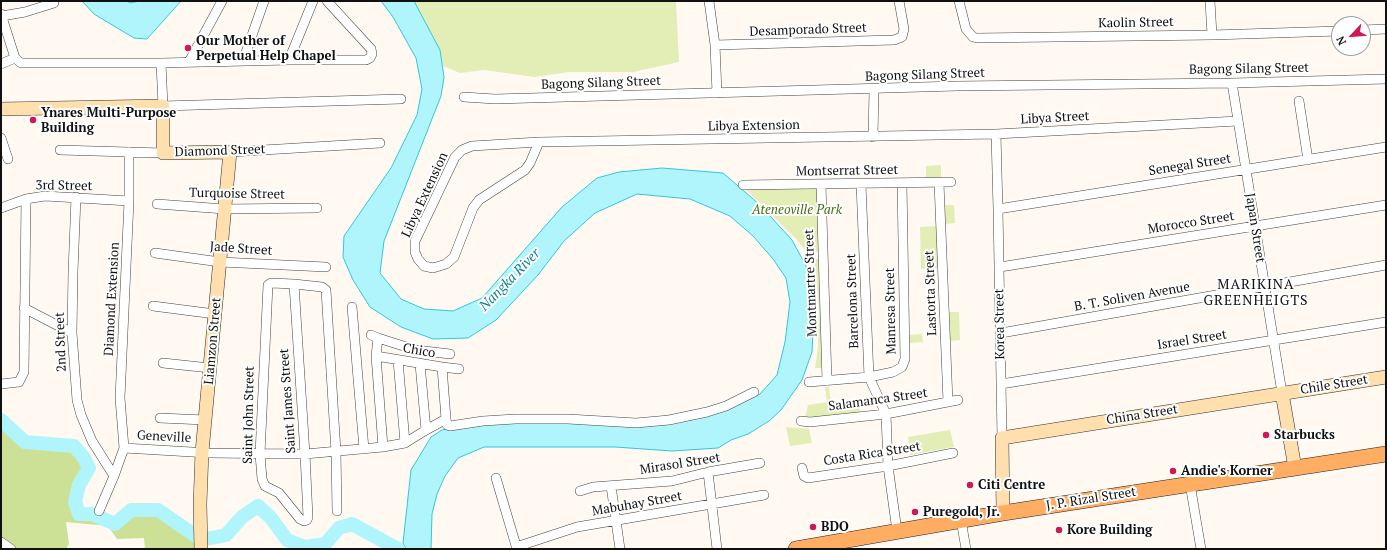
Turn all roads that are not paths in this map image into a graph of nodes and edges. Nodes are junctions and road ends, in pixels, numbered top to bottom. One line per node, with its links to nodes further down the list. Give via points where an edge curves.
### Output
1 (222, 1): 19 (street)
2 (264, 1): 18 (street)
3 (313, 1): 17 (street)
4 (327, 1): 17 (street, via 371,49 370,58)
5 (709, 1): 15 (street)
6 (899, 1): 15 (street, Desamporado Street, via 904,28 902,37 894,40)
7 (959, 1): 14 (street, Kaolin Street, via 966,29 977,38)
8 (1210, 1): 14 (street)
9 (54, 3): 10 (street, via 25,12)
10 (1, 15): 16 (street)
11 (1386, 29): 12 (street)
12 (1371, 30)
13 (1331, 31): 14 (street, Kaolin Street)
14 (1212, 35)
15 (714, 45): 25 (street)
16 (15, 58): 20 (street); 21 (street, via 21,63)
17 (289, 60): 18 (street)
18 (243, 61): 19 (street)
19 (189, 62): 21 (street)
20 (1, 64)
21 (161, 64): 29 (street)
22 (1386, 79): 23 (street, Bagong Silang Street)
23 (1232, 83): 24 (street, Bagong Silang Street); 31 (street, Japan Street)
24 (874, 89): 25 (street, Bagong Silang Street); 33 (street)
25 (717, 93): 26 (street, Bagong Silang Street, via 495,99)
26 (464, 97)
27 (401, 99): 29 (street)
28 (1299, 101): 43 (street)
29 (162, 106): 30 (street); 41 (street)
30 (1, 109)
31 (1238, 121): 32 (street, Libya Street); 44 (street, Japan Street)
32 (996, 134): 33 (street, Libya Street); 59 (street, Korea Street)
33 (873, 137): 35 (street, Libya Extension)
34 (1, 138): 42 (street)
35 (539, 142): 35 (street, Libya Extension, via 472,146 454,157 415,241 415,252 424,266 433,268 446,264 454,257 473,208 479,200 525,170)
36 (380, 143): 40 (street, Diamond Street)
37 (1386, 147): 43 (street, Senegal Street)
38 (60, 150): 39 (street, Diamond Street)
39 (129, 152): 41 (street, Diamond Street); 53 (street, Diamond Extension)
40 (230, 152): 41 (street, Diamond Street); 58 (street, Liamzon Street)
41 (163, 153)
42 (8, 159)
43 (1308, 160): 44 (street, Senegal Street)
44 (1246, 169): 59 (street, Senegal Street); 60 (street, Japan Street)
45 (939, 182): 46 (street, Montserrat Street); 47 (street, Montserrat Street); 92 (street, Lastorta Street)
46 (951, 182)
47 (902, 183): 49 (street, Montserrat Street); 84 (street, Manresa Street, via 905,359 902,367 893,372)
48 (821, 184): 49 (street, Montserrat Street); 50 (street, Montserrat Street); 86 (street, Montmartre Street)
49 (861, 184): 84 (street, Barcelona Street)
50 (743, 185)
51 (76, 197): 52 (street, 3rd Street, via 45,196); 53 (street, 3rd Street); 73 (street, 2nd Street)
52 (26, 199): 56 (street, 3rd Street); 70 (street)
53 (129, 202): 102 (street, Diamond Extension, via 120,398)
54 (156, 204): 58 (street, Turquoise Street)
55 (1386, 205): 60 (street, Morocco Street)
56 (1, 208)
57 (317, 208): 58 (street, Turquoise Street)
58 (226, 209): 62 (street, Liamzon Street)
59 (998, 210): 64 (street, Korea Street)
60 (1255, 226): 64 (street, Morocco Street); 67 (street, Japan Street)
61 (155, 253): 62 (street, Jade Street)
62 (220, 262): 65 (street, Jade Street); 71 (street, Liamzon Street)
63 (1386, 265): 67 (street, B. T. Soliven Avenue)
64 (1000, 266): 74 (street, Korea Street)
65 (326, 267)
66 (294, 284): 105 (street, via 322,287 326,290); 107 (street, Saint John Street, via 269,283); 108 (street, Saint James Street)
67 (1265, 286): 74 (street, B. T. Soliven Avenue); 75 (street, Japan Street)
68 (153, 306): 71 (street)
69 (352, 307): 103 (street)
70 (24, 308): 73 (street); 88 (street, via 24,372 19,382)
71 (215, 314): 81 (street, Liamzon Street)
72 (1386, 322): 75 (street, Israel Street)
73 (72, 333): 115 (street, 2nd Street, via 77,400 81,415 92,442)
74 (1001, 333): 89 (street, Korea Street)
75 (1274, 340): 89 (street, Israel Street); 91 (street, Japan Street)
76 (450, 354): 77 (street, via 416,350 374,337)
77 (376, 356): 78 (street, Chico); 101 (street)
78 (398, 360): 80 (street, Chico); 100 (street)
79 (163, 363): 81 (street)
80 (420, 364): 82 (street, Chico); 98 (street)
81 (210, 368): 96 (street, Liamzon Street)
82 (442, 368): 83 (street, Chico); 95 (street)
83 (459, 369)
84 (869, 377): 86 (street, Manresa Street); 93 (street, Barcelona Street)
85 (1386, 377): 91 (street, Chile Street)
86 (827, 381): 87 (street, Manresa Street)
87 (809, 382)
88 (1, 384)
89 (1001, 384): 99 (street, Korea Street)
90 (754, 392): 95 (street, via 707,412 669,420 636,423 576,419 515,419 452,426 447,425)
91 (1282, 393): 99 (street, China Street); 113 (street, Japan Street)
92 (953, 401): 93 (street, Salamanca Street)
93 (886, 414): 97 (street, Salamanca Street); 111 (street)
94 (160, 418): 96 (street)
95 (446, 419): 98 (street)
96 (205, 420): 104 (street, Liamzon Street)
97 (801, 421)
98 (426, 430): 100 (street)
99 (1002, 438): 124 (street, Korea Street)
100 (405, 443): 101 (street, Geneville)
101 (383, 447): 103 (street, Geneville)
102 (124, 448): 104 (street, Geneville); 115 (street)
103 (364, 449): 105 (street, Geneville)
104 (202, 452): 107 (street, Geneville); 129 (street, Liamzon Street)
105 (336, 452): 108 (street, Geneville); 123 (street)
106 (953, 453): 111 (street, Costa Rica Street)
107 (260, 454): 108 (street, Geneville); 125 (street, Saint John Street, via 262,482 265,486 279,493 300,519 304,521)
108 (305, 454): 125 (street, Saint James Street)
109 (1386, 454): 113 (main road, J. P. Rizal Street)
110 (760, 464): 114 (street, Mirasol Street)
111 (888, 466): 112 (street, Costa Rica Street, via 808,478 804,476); 128 (street)
112 (802, 468)
113 (1294, 468): 117 (main road, J. P. Rizal Street)
114 (708, 472): 118 (street, Mirasol Street, via 672,480); 121 (street)
115 (114, 476): 122 (street)
116 (496, 478): 131 (street)
117 (1190, 484): 124 (main road, J. P. Rizal Street); 137 (street)
118 (611, 486): 119 (street, Mirasol Street); 126 (street)
119 (580, 491)
120 (764, 495): 121 (street, Mabuhay Street)
121 (711, 505): 126 (street, Mabuhay Street); 134 (street)
122 (99, 510)
123 (337, 511)
124 (1003, 513): 127 (main road, J. P. Rizal Street)
125 (308, 517)
126 (616, 520): 131 (street, Mabuhay Street, via 577,527); 133 (street)
127 (961, 520): 128 (main road, J. P. Rizal Street); 136 (street)
128 (897, 531): 135 (main road, J. P. Rizal Street)
129 (201, 540)
130 (1, 542): 132 (street)
131 (517, 548)
132 (11, 549)
133 (620, 549)
134 (717, 549)
135 (796, 549)
136 (966, 549)
137 (1201, 549)

